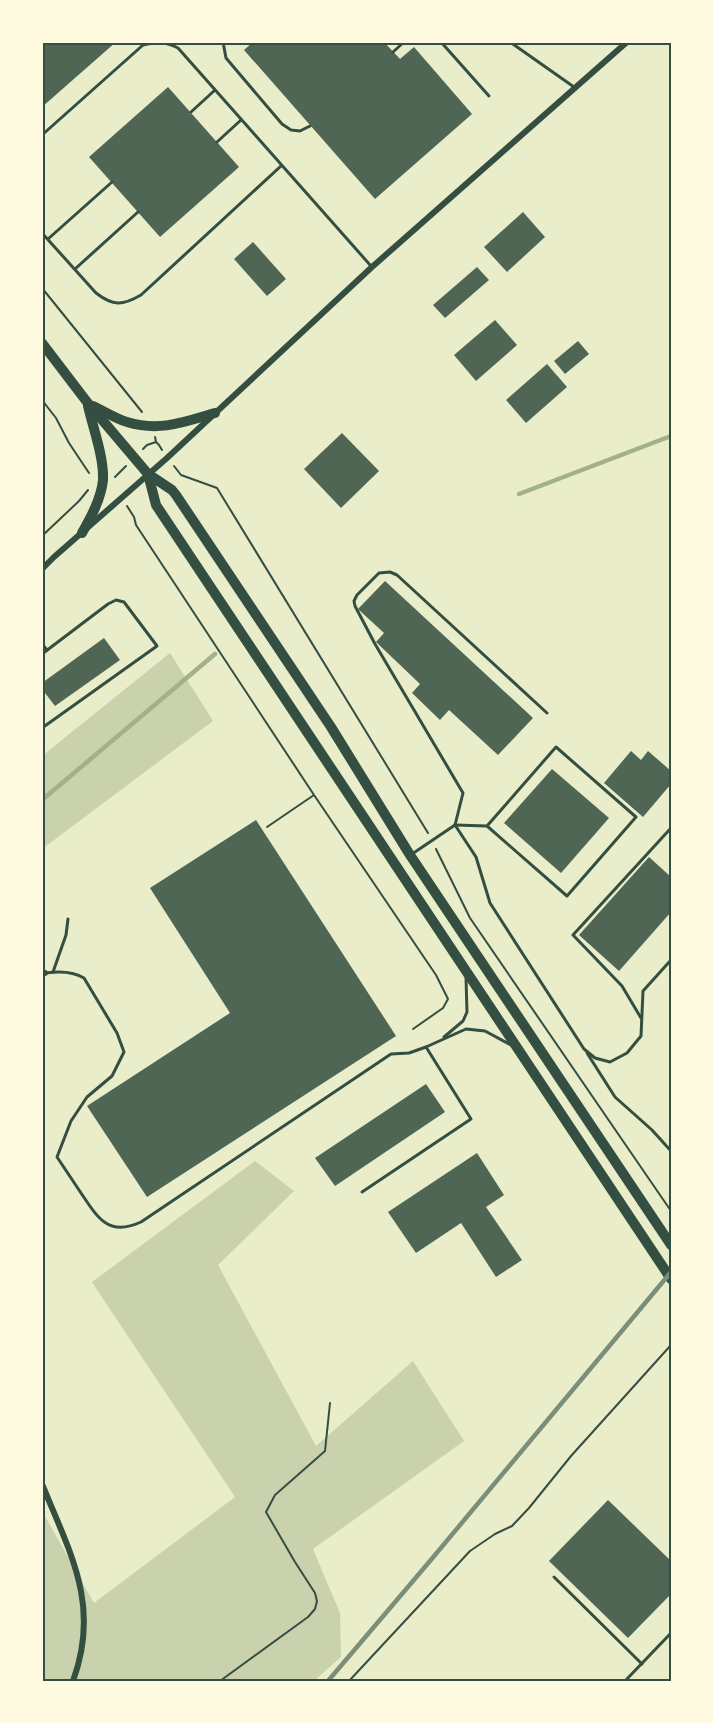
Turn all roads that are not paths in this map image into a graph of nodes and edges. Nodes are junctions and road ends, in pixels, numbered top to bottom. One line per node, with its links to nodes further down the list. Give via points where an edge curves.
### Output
1 (222, 42): 12 (lane, via 226,58 282,124 300,131)
2 (404, 42): 6 (lane)
3 (441, 42): 9 (lane)
4 (510, 42): 7 (lane)
5 (626, 42): 7 (street)
6 (393, 52)
7 (576, 88): 20 (street)
8 (215, 90): 10 (lane); 11 (lane); 13 (lane, via 178,48 168,43 142,45)
9 (489, 96)
10 (190, 112)
11 (241, 120): 14 (lane); 15 (lane)
12 (310, 126)
13 (42, 135)
14 (217, 142)
15 (281, 166): 20 (lane); 21 (lane, via 130,301 120,304 103,299)
16 (112, 182): 19 (lane)
17 (138, 212): 21 (lane)
18 (42, 233): 19 (lane)
19 (48, 239): 21 (lane)
20 (372, 267): 24 (street)
21 (75, 269)
22 (42, 343): 23 (main road)
23 (87, 402): 24 (main road, via 126,422 154,428); 25 (main road); 26 (main road, via 103,481 96,507)
24 (215, 413): 25 (street)
25 (148, 474): 26 (street); 36 (main road, via 176,495 331,727); 40 (main road, via 156,505)
26 (82, 533): 27 (street)
27 (42, 570)
28 (42, 645): 29 (lane)
29 (47, 650): 30 (lane); 32 (lane, via 116,600 124,602 157,646)
30 (42, 654)
31 (547, 713): 33 (lane, via 397,574 379,573 357,595 354,601 365,625 463,793)
32 (42, 728)
33 (455, 825): 34 (lane); 36 (lane); 46 (lane, via 476,857 490,903)
34 (487, 826): 34 (lane, via 567,896 636,817 556,747)
35 (671, 828): 42 (lane, via 573,935 622,986)
36 (410, 855): 49 (main road)
37 (68, 919): 39 (lane)
38 (671, 960): 42 (lane, via 643,991)
39 (52, 972): 41 (lane); 44 (lane, via 84,978 124,1052 112,1077 87,1097 71,1121 57,1158 99,1219 110,1225 123,1227 141,1222 391,1054)
40 (465, 973): 43 (lane, via 467,1012 463,1021); 45 (main road)
41 (43, 974)
42 (642, 1020): 46 (lane, via 641,1036 627,1053 610,1062 595,1058)
43 (440, 1040): 44 (lane); 45 (lane, via 466,1029 485,1031)
44 (426, 1047): 48 (lane, via 471,1119)
45 (515, 1047): 50 (main road)
46 (584, 1049): 47 (lane, via 615,1096)
47 (671, 1151)
48 (362, 1192)
49 (671, 1245)
50 (671, 1280)
51 (42, 1484): 55 (street, via 81,1588 82,1656)
52 (554, 1577): 54 (lane)
53 (671, 1633): 54 (lane)
54 (642, 1664): 56 (lane)
55 (73, 1681)
56 (625, 1681)

